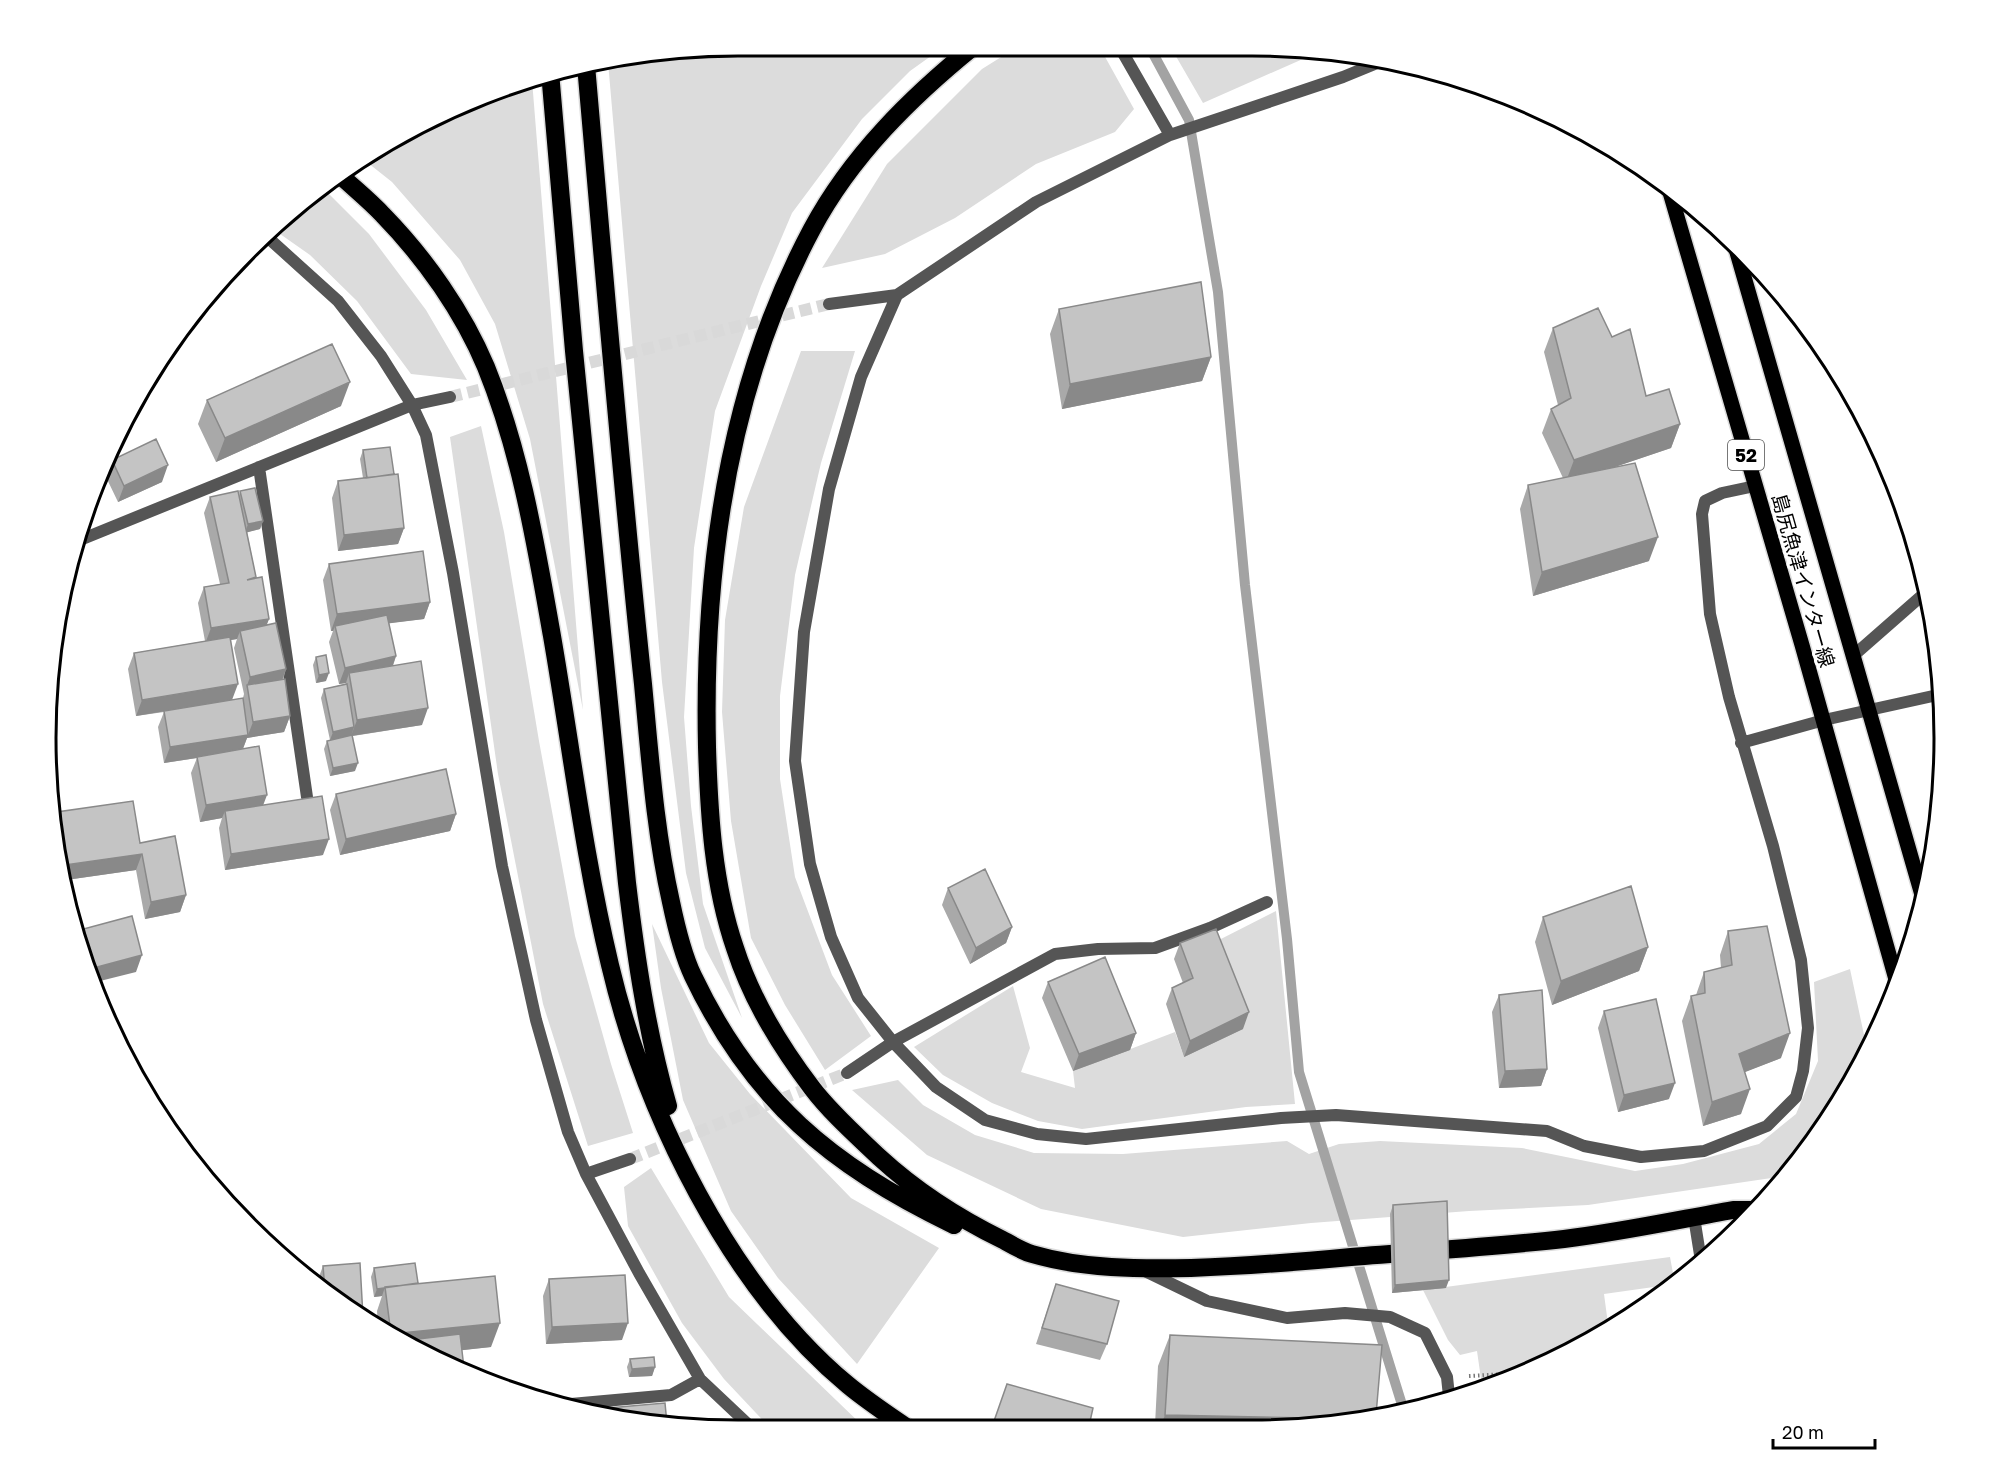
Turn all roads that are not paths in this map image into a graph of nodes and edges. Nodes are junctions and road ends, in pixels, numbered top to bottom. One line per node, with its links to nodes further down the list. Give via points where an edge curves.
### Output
1 (962, 56): 38 (highway, via 892,119 851,169 810,232 764,340 725,485 714,563 708,638 708,780 721,897 735,948 754,995 780,1042 814,1091 892,1168 932,1200)
2 (1125, 56): 6 (street)
3 (1369, 66): 6 (street)
4 (587, 73): 38 (highway, via 655,805 663,869 692,973 746,1068 820,1144 867,1178 924,1211)
5 (551, 82): 32 (highway, via 574,351 636,956 660,1079)
6 (1170, 135): 11 (street, via 1036,202)
7 (345, 180): 32 (highway, via 423,261 458,314 485,366 524,492 540,566 610,966 626,1026)
8 (1672, 201): 16 (main road, 島尻魚津インター線 / 52)
9 (271, 240): 14 (street, via 338,301 381,356)
10 (1746, 268): 19 (main road, 島尻魚津インター線 / 52)
11 (897, 295): 12 (street); 28 (street, via 861,376 829,489 804,632 795,761 810,864 831,937 858,998)
12 (830, 304)
13 (450, 397): 14 (street)
14 (412, 405): 15 (street); 31 (street, via 426,435 502,866 533,1009 568,1132)
15 (259, 467): 17 (street); 24 (street)
16 (1755, 486): 22 (main road, 島尻魚津インター線 / 52); 23 (street, via 1705,501 1702,513 1710,614)
17 (86, 538)
18 (1919, 598): 19 (street)
19 (1853, 656): 21 (main road, 島尻魚津インター線 / 52)
20 (1932, 696): 21 (street)
21 (1868, 711): 22 (street); 25 (main road, 島尻魚津インター線 / 52)
22 (1824, 720): 23 (street); 27 (main road, 島尻魚津インター線 / 52)
23 (1741, 742): 28 (street, via 1773,846 1801,960 1808,1028 1796,1097 1767,1126 1704,1151 1641,1156 1584,1146 1546,1131 1336,1115 1086,1139 1037,1134 985,1120 936,1087)
24 (307, 797)
25 (1918, 881)
26 (1267, 902): 28 (street, via 1155,948 1054,954)
27 (1893, 968)
28 (893, 1042): 29 (street)
29 (847, 1072)
30 (630, 1159): 31 (street)
31 (586, 1174): 40 (street)
32 (696, 1191): 44 (highway, via 733,1253 804,1343 847,1384)
33 (1746, 1206): 34 (highway)
34 (1733, 1210): 35 (highway); 36 (highway)
35 (1743, 1210)
36 (1694, 1217): 37 (street); 39 (highway, via 1566,1239 1262,1266)
37 (1699, 1251)
38 (1029, 1254): 39 (highway)
39 (1142, 1269): 41 (street, via 1208,1301 1287,1318 1345,1313 1390,1317 1425,1333 1447,1377)
40 (700, 1379): 42 (street, via 671,1395); 43 (street)
41 (1448, 1390)
42 (589, 1402)
43 (744, 1420)
44 (896, 1420)

